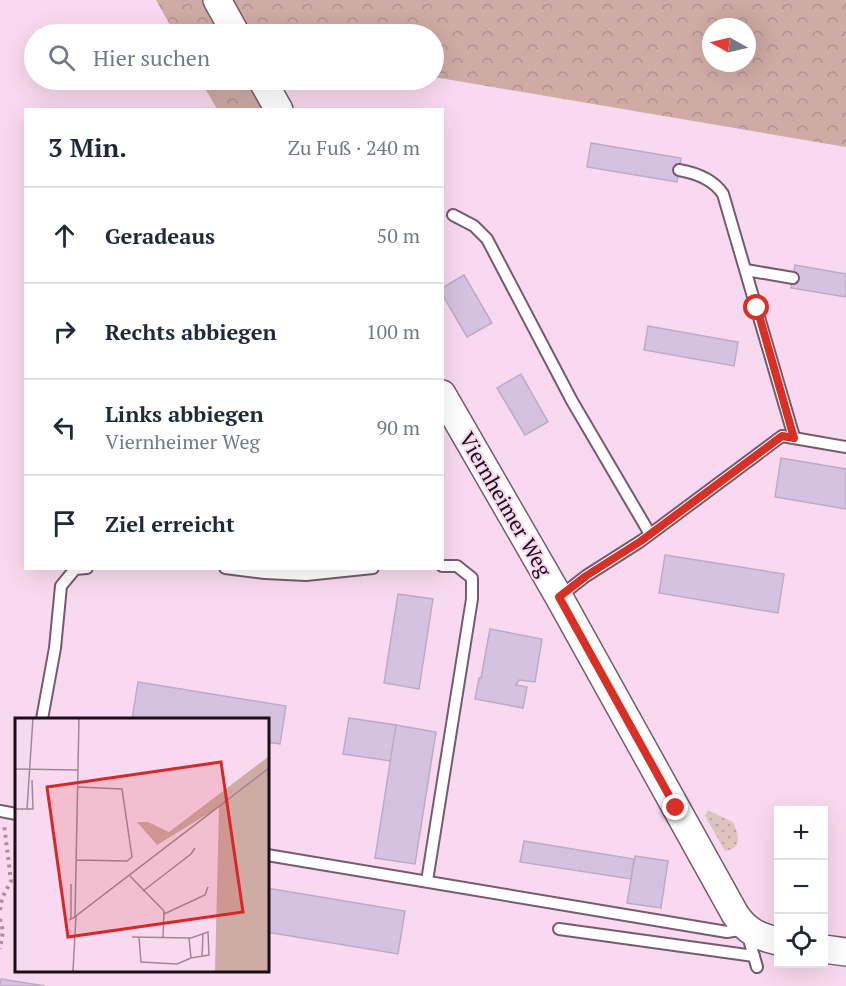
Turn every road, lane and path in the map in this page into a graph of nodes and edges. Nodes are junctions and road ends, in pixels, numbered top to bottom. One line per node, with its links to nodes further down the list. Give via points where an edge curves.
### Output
1 (217, 0): 2 (street)
2 (230, 24)
3 (268, 90): 4 (street)
4 (278, 108)
5 (679, 170): 7 (lane, via 717,184)
6 (453, 215): 12 (lane, via 474,226 487,239 572,401)
7 (746, 270): 8 (lane); 10 (lane)
8 (793, 278)
9 (444, 397): 17 (street, Viernheimer Weg)
10 (794, 438): 11 (lane); 12 (lane, via 782,436)
11 (846, 447)
12 (650, 534): 17 (lane)
13 (444, 566): 21 (lane, via 457,566 472,578 472,599)
14 (74, 570): 18 (lane, via 61,586)
15 (241, 570): 16 (lane, via 306,575)
16 (354, 570)
17 (559, 597): 25 (street, Viernheimer Weg)
18 (42, 718)
19 (2, 811): 22 (path, via 11,881)
20 (268, 855): 21 (lane)
21 (427, 881): 25 (lane, via 727,932)
22 (0, 910)
23 (0, 919): 27 (path)
24 (559, 929): 25 (lane, via 756,962)
25 (746, 929): 26 (street)
26 (774, 940)
27 (0, 949)
28 (828, 950): 29 (street)
29 (846, 952)

